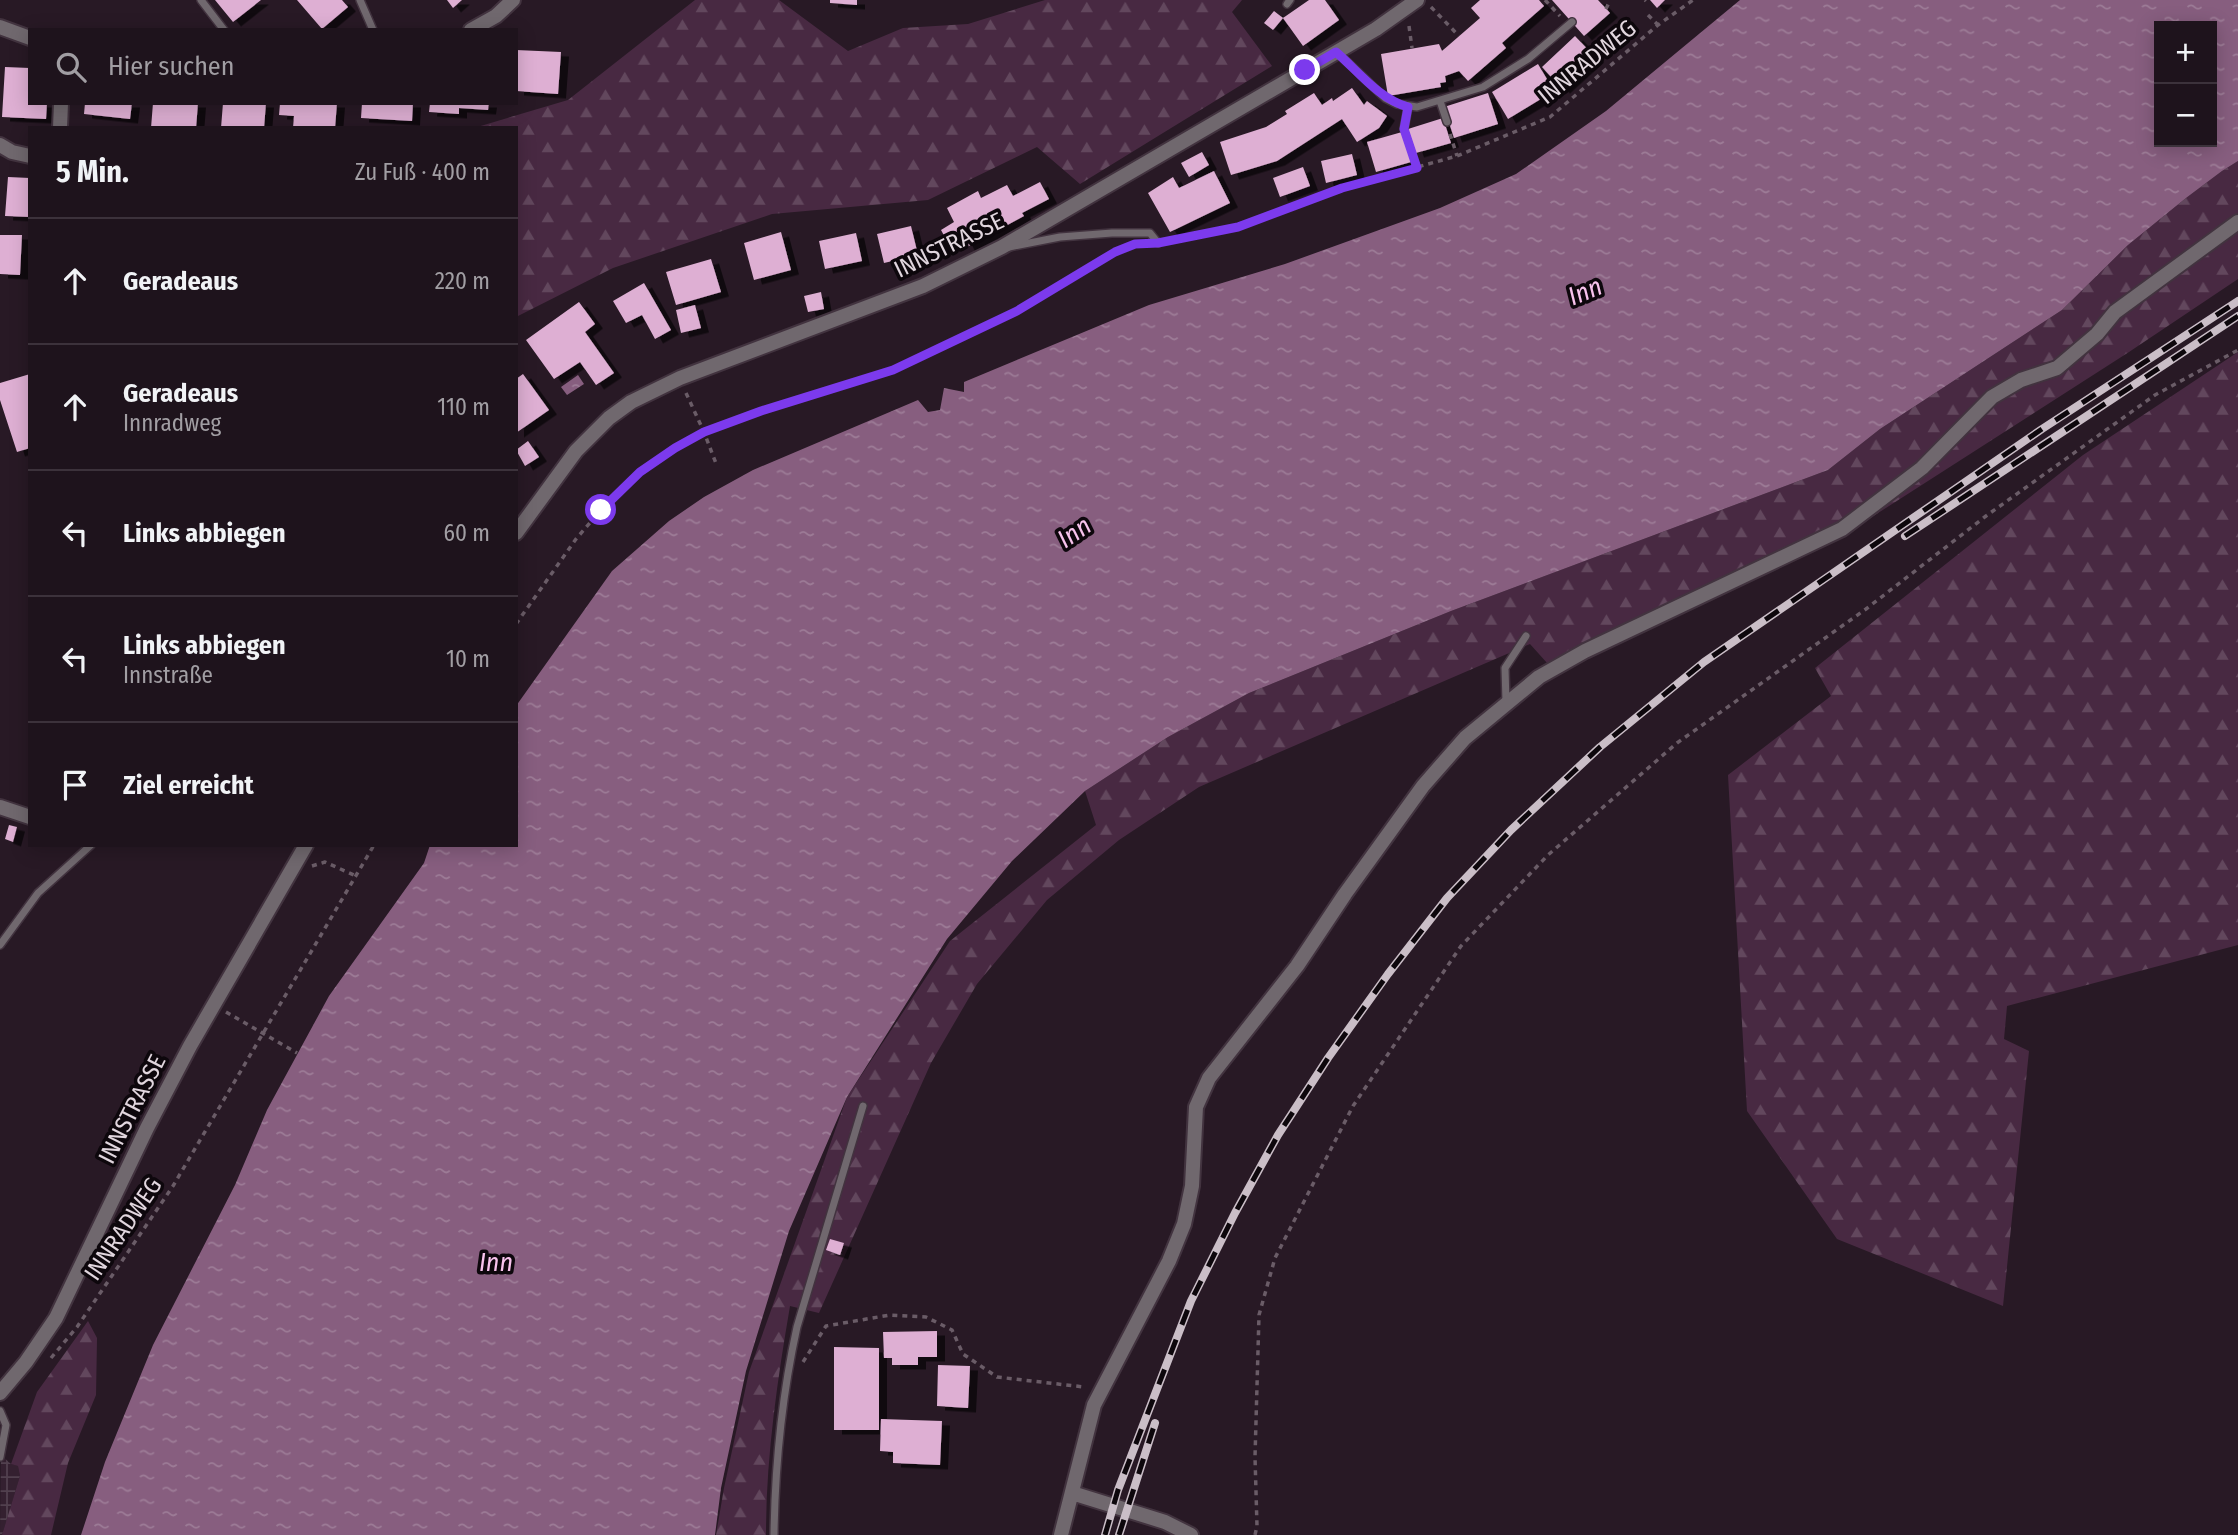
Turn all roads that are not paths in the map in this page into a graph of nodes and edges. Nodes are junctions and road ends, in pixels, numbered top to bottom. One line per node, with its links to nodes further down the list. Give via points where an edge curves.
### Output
1 (201, 0): 7 (lane)
2 (360, 0): 8 (lane)
3 (513, 0): 9 (street)
4 (1412, 4): 11 (street, INNSTRASSE)
5 (1570, 24): 12 (lane, via 1528,59 1483,87)
6 (0, 27): 10 (street)
7 (222, 28)
8 (372, 28)
9 (475, 28)
10 (28, 37)
11 (1336, 52): 14 (lane, via 1385,97); 22 (street, INNSTRASSE)
12 (1440, 101): 14 (lane); 15 (lane)
13 (61, 105): 16 (street)
14 (1408, 107): 17 (lane)
15 (1447, 122)
16 (60, 126)
17 (1404, 129)
18 (0, 145): 19 (street)
19 (28, 156)
20 (2238, 222): 25 (street, via 2115,312 2057,368 2021,380 1992,397 1922,468 1842,530 1585,652 1539,677)
21 (1158, 243): 22 (lane, via 1150,233 1112,233)
22 (1002, 247): 23 (street, INNSTRASSE, via 923,286 680,378 631,402 576,451)
23 (518, 530)
24 (1526, 636): 25 (lane, via 1505,668)
25 (1507, 703): 35 (street, via 1465,738 1423,786 1297,966 1209,1078 1196,1107 1192,1186 1184,1224 1094,1405)
26 (0, 807): 27 (street)
27 (28, 816)
28 (89, 847): 30 (lane, via 38,893)
29 (305, 847): 32 (street, INNSTRASSE, via 147,1128 56,1318)
30 (0, 945)
31 (863, 1106): 36 (lane, via 797,1327 775,1465)
32 (0, 1393)
33 (0, 1411): 34 (lane, via 6,1425)
34 (0, 1457)
35 (1072, 1493): 37 (street); 38 (street, via 1165,1522)
36 (774, 1535)
37 (1061, 1535)
38 (1191, 1535)

